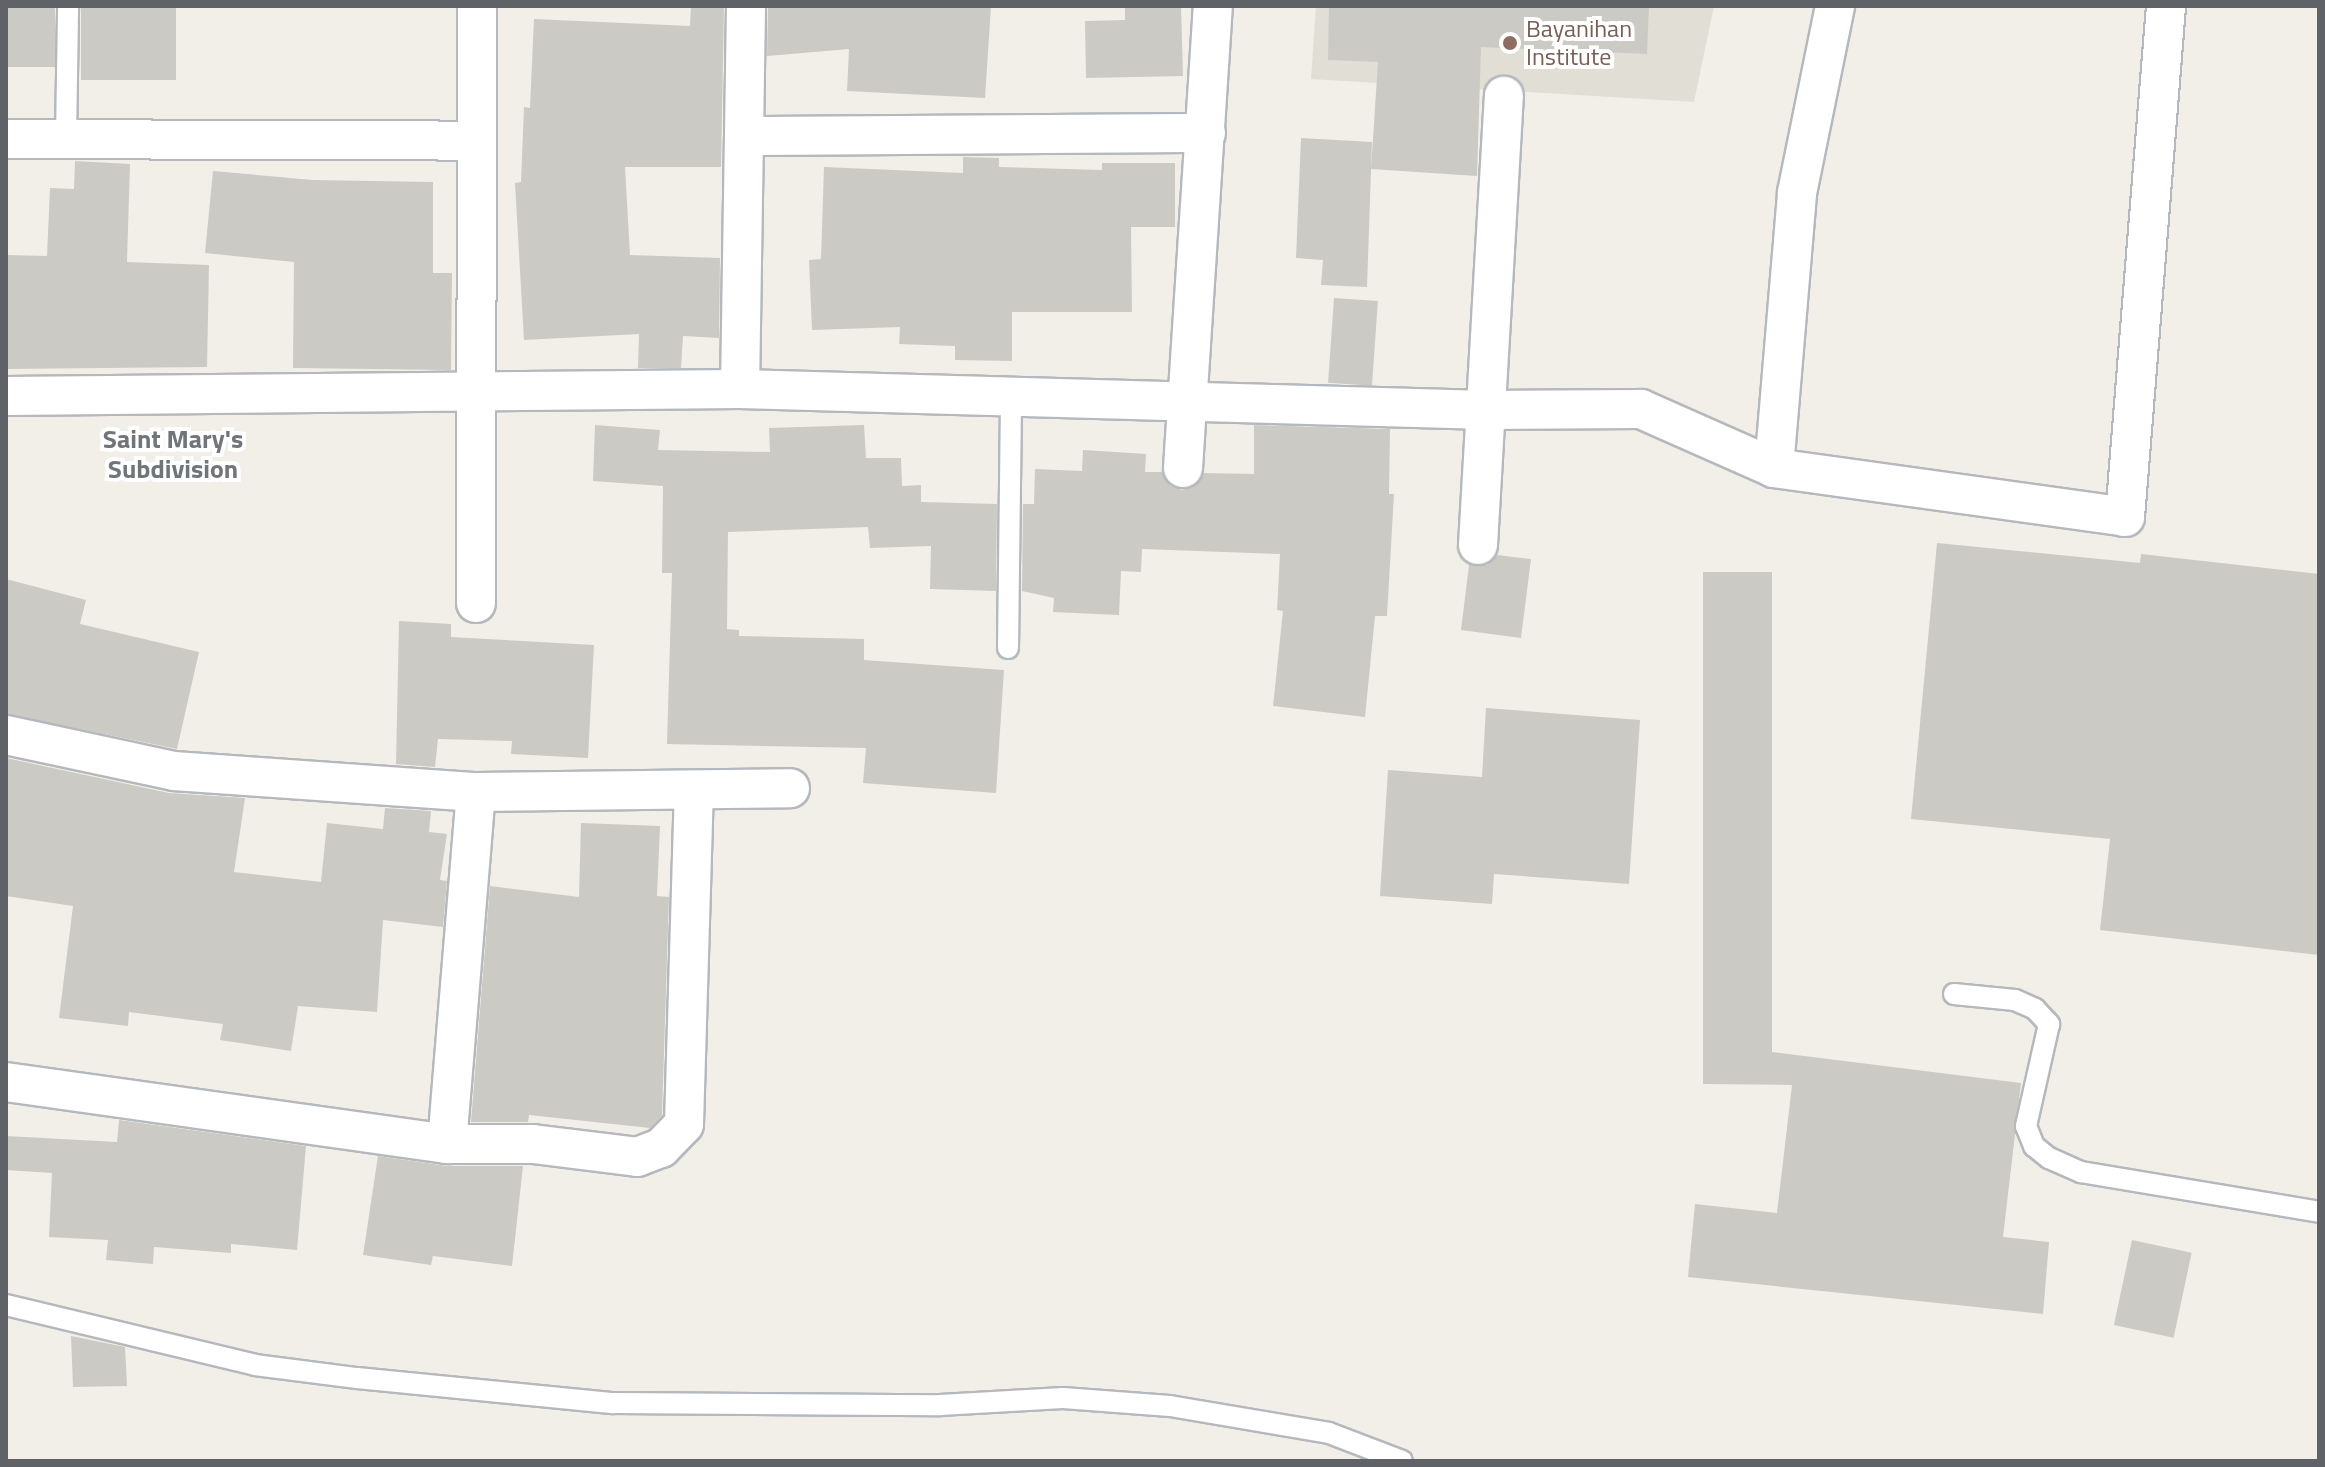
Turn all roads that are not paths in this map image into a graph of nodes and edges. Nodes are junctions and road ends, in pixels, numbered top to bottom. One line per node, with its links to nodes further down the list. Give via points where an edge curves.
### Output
1 (68, 6): 11 (lane)
2 (477, 6): 12 (street)
3 (746, 6): 9 (street)
4 (1213, 6): 8 (street)
5 (1835, 6): 20 (street, via 1797,193)
6 (2166, 6): 20 (street, via 2125,517)
7 (1504, 96): 18 (street)
8 (1206, 133): 9 (street); 17 (street)
9 (744, 136): 13 (street)
10 (6, 139): 11 (street)
11 (66, 139): 12 (street)
12 (477, 141): 14 (street)
13 (740, 389): 14 (street); 16 (street)
14 (475, 393): 15 (street); 22 (street)
15 (6, 396)
16 (1011, 397): 17 (street); 23 (lane)
17 (1187, 401): 18 (street); 19 (street)
18 (1487, 410): 20 (street, via 1641,409); 21 (street)
19 (1183, 468)
20 (1774, 468)
21 (1478, 545)
22 (476, 603)
23 (1008, 648)
24 (6, 735): 27 (street, via 174,771)
25 (790, 788): 26 (street)
26 (694, 791): 27 (street); 30 (street, via 684,1124 661,1148 637,1157 533,1144)
27 (476, 792): 30 (street)
28 (1954, 994): 31 (lane, via 2015,1000 2035,1009 2049,1024 2026,1126 2034,1146 2049,1158 2081,1172)
29 (6, 1082): 30 (street)
30 (447, 1144)
31 (2319, 1212)
32 (6, 1305): 33 (lane, via 255,1365 357,1378 614,1403 940,1405 1063,1398 1170,1406 1329,1433)
33 (1402, 1461)

